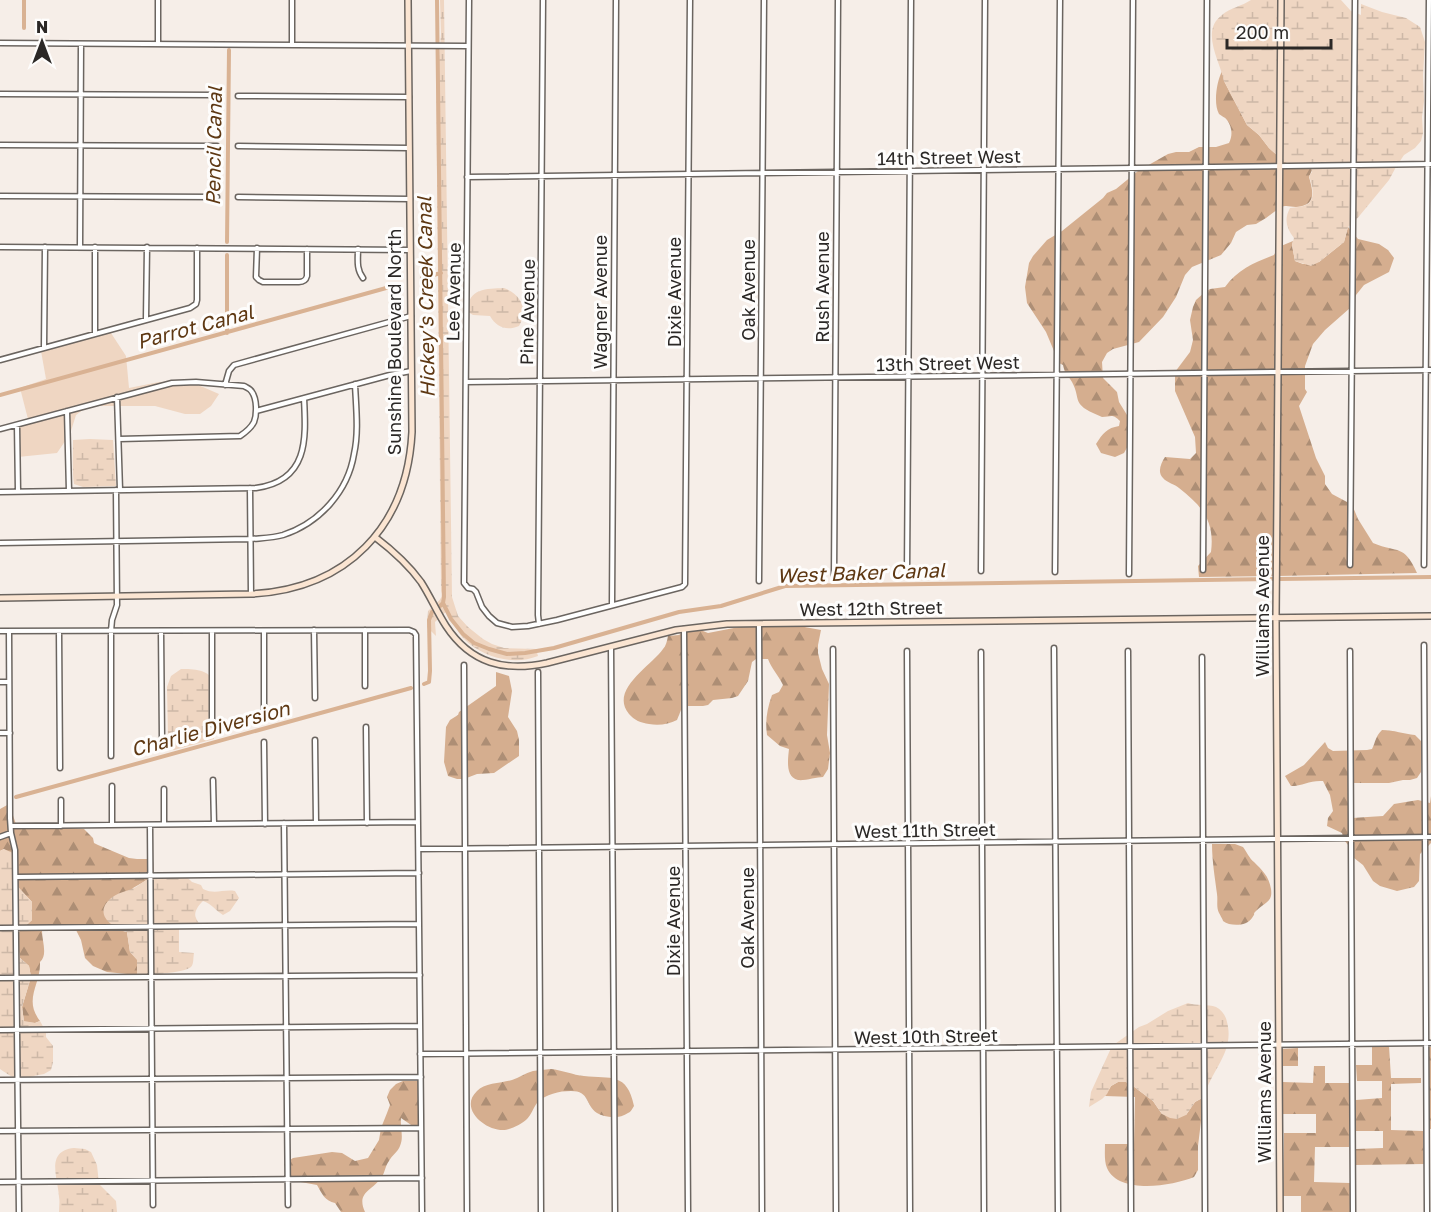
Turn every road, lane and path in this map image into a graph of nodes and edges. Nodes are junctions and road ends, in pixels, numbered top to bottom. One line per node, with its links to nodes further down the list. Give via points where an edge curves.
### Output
1 (158, 0): 20 (street)
2 (292, 0): 21 (street)
3 (408, 0): 22 (street, Sunshine Boulevard North)
4 (469, 0): 23 (street, Lee Avenue)
5 (543, 0): 46 (street, Pine Avenue)
6 (616, 0): 45 (street, Wagner Avenue)
7 (690, 0): 44 (street, Dixie Avenue)
8 (764, 0): 43 (street, Oak Avenue)
9 (838, 0): 42 (street, Rush Avenue)
10 (911, 0): 41 (street)
11 (986, 0): 39 (street)
12 (1060, 0): 40 (street)
13 (1133, 0): 38 (street)
14 (1207, 0): 37 (street)
15 (1281, 0): 36 (street, Williams Avenue)
16 (1355, 0): 35 (street)
17 (1429, 0): 34 (street)
18 (0, 43): 19 (street)
19 (81, 44): 20 (street); 25 (street)
20 (158, 44): 21 (street)
21 (292, 45): 22 (street)
22 (408, 46): 23 (street); 28 (street, Sunshine Boulevard North)
23 (468, 46): 47 (street, Lee Avenue)
24 (0, 94): 25 (street)
25 (81, 94): 26 (street); 30 (street)
26 (218, 95)
27 (238, 96): 28 (street)
28 (408, 97): 33 (street, Sunshine Boulevard North)
29 (0, 145): 30 (street)
30 (81, 145): 31 (street); 49 (street)
31 (217, 146)
32 (238, 146): 33 (street)
33 (409, 148): 52 (street, Sunshine Boulevard North)
34 (1429, 164): 35 (street, 14th Street West); 70 (street)
35 (1354, 165): 36 (street, 14th Street West); 71 (street)
36 (1280, 167): 37 (street, 14th Street West); 72 (street, Williams Avenue)
37 (1206, 168): 38 (street, 14th Street West); 73 (street)
38 (1132, 169): 40 (street, 14th Street West); 75 (street)
39 (984, 170): 40 (street, 14th Street West); 41 (street, 14th Street West); 76 (street)
40 (1058, 170): 74 (street)
41 (910, 171): 42 (street, 14th Street West); 77 (street)
42 (837, 172): 43 (street, 14th Street West); 78 (street, Rush Avenue)
43 (763, 173): 44 (street, 14th Street West); 79 (street, Oak Avenue)
44 (689, 174): 45 (street, 14th Street West); 80 (street, Dixie Avenue)
45 (615, 175): 46 (street, 14th Street West); 81 (street, Wagner Avenue)
46 (541, 176): 47 (street, 14th Street West); 83 (street, Pine Avenue)
47 (467, 177): 82 (street, Lee Avenue)
48 (0, 196): 49 (street)
49 (81, 196): 50 (street); 55 (street)
50 (217, 197)
51 (238, 197): 52 (street)
52 (410, 199): 62 (street, Sunshine Boulevard North)
53 (0, 247): 54 (street)
54 (45, 247): 55 (street); 67 (street)
55 (80, 247): 56 (street)
56 (96, 247): 57 (street); 66 (street)
57 (147, 248): 58 (street); 65 (street)
58 (197, 248): 59 (street); 65 (street, via 196,304)
59 (257, 248): 60 (street); 60 (street, via 256,277 263,282 303,282)
60 (308, 249): 61 (street)
61 (358, 249): 62 (street); 63 (street, via 358,267)
62 (410, 250): 64 (street, Sunshine Boulevard North)
63 (363, 278)
64 (411, 316): 69 (street, Sunshine Boulevard North); 85 (street, via 234,365)
65 (146, 320): 66 (street)
66 (95, 334): 67 (street)
67 (44, 348): 68 (street)
68 (0, 360)
69 (411, 370): 84 (street); 98 (street, Sunshine Boulevard North, via 409,465 399,498)
70 (1428, 370): 71 (street, 13th Street West); 103 (street)
71 (1352, 372): 72 (street, 13th Street West); 102 (street)
72 (1278, 373): 73 (street, 13th Street West); 116 (street, Williams Avenue)
73 (1204, 374): 75 (street, 13th Street West); 104 (street)
74 (1056, 375): 75 (street, 13th Street West); 76 (street, 13th Street West); 106 (street)
75 (1130, 375): 108 (street)
76 (982, 376): 77 (street, 13th Street West); 105 (street)
77 (909, 377): 78 (street, 13th Street West); 107 (street)
78 (835, 378): 79 (street, 13th Street West); 109 (street, Rush Avenue)
79 (761, 379): 80 (street, 13th Street West); 110 (street, Oak Avenue)
80 (687, 380): 81 (street, 13th Street West); 114 (street, Dixie Avenue, via 685,584)
81 (613, 381): 83 (street, 13th Street West); 114 (street, Wagner Avenue)
82 (466, 382): 83 (street, 13th Street West); 117 (street, Lee Avenue, via 464,584 476,592 485,612 497,623 512,627)
83 (539, 382): 117 (street, Pine Avenue)
84 (356, 384): 87 (street); 99 (street, via 356,447 339,493 322,513 298,529)
85 (225, 385): 86 (street, via 172,383); 89 (street, via 252,391)
86 (117, 397): 88 (street); 92 (street)
87 (304, 398): 89 (street); 93 (street, via 305,440 298,462 281,480)
88 (67, 411): 90 (street); 95 (street)
89 (256, 411): 92 (street, via 251,427 236,437)
90 (17, 425): 91 (street); 97 (street)
91 (0, 429)
92 (119, 439): 94 (street)
93 (250, 488): 94 (street); 99 (street)
94 (118, 490): 95 (street); 100 (street)
95 (69, 491): 97 (street)
96 (0, 492): 97 (street)
97 (18, 492)
98 (375, 537): 111 (street, Sunshine Boulevard North, via 345,565 317,580 286,591); 130 (street, West 12th Street, via 416,576 455,638 482,658 518,667)
99 (251, 539): 100 (street); 111 (street)
100 (116, 541): 101 (street); 112 (street)
101 (0, 543)
102 (1350, 565)
103 (1424, 565)
104 (1203, 570)
105 (981, 571)
106 (1055, 572)
107 (907, 574)
108 (1129, 574)
109 (834, 575)
110 (759, 581)
111 (251, 594): 112 (street, Sunshine Boulevard North)
112 (117, 596): 113 (street, Sunshine Boulevard North); 125 (street)
113 (0, 598)
114 (612, 605): 117 (street)
115 (1431, 616): 116 (street, West 12th Street)
116 (1276, 618): 118 (street, West 12th Street); 174 (street, Williams Avenue)
117 (539, 624)
118 (759, 624): 119 (street, West 12th Street); 180 (street, Oak Avenue)
119 (684, 629): 130 (street, West 12th Street); 182 (street, Dixie Avenue)
120 (314, 630): 121 (street); 128 (street); 143 (street)
121 (365, 630): 142 (street); 159 (street, via 408,630 416,635)
122 (0, 631): 123 (street)
123 (9, 631): 124 (street); 141 (street)
124 (59, 631): 125 (street); 153 (street)
125 (111, 631): 126 (street); 152 (street)
126 (161, 631): 127 (street); 149 (street)
127 (212, 631): 128 (street); 145 (street)
128 (264, 631): 144 (street)
129 (1424, 645): 171 (street)
130 (611, 647): 183 (street)
131 (1054, 648): 177 (street)
132 (833, 649): 181 (street)
133 (907, 651): 179 (street)
134 (1128, 651): 175 (street)
135 (1350, 651): 173 (street)
136 (981, 652): 178 (street)
137 (1202, 657): 176 (street)
138 (464, 665): 184 (street)
139 (538, 672): 185 (street)
140 (0, 682): 141 (street)
141 (9, 682): 148 (street)
142 (365, 686)
143 (315, 698)
144 (264, 713)
145 (212, 724)
146 (366, 727): 158 (street)
147 (0, 733): 148 (street)
148 (10, 733): 168 (street)
149 (162, 739)
150 (315, 740): 161 (street)
151 (264, 742): 163 (street)
152 (111, 756)
153 (60, 768)
154 (213, 780): 162 (street)
155 (112, 786): 165 (street)
156 (164, 789): 167 (street)
157 (61, 800): 164 (street)
158 (367, 822): 159 (street); 161 (street)
159 (418, 822): 186 (street)
160 (284, 823): 161 (street); 163 (street); 188 (street)
161 (316, 823)
162 (214, 824): 163 (street); 167 (street)
163 (265, 824)
164 (62, 825): 165 (street); 168 (street)
165 (112, 825): 166 (street)
166 (150, 825): 167 (street); 189 (street)
167 (164, 825)
168 (11, 826): 169 (street)
169 (11, 833): 170 (street); 190 (street)
170 (0, 837)
171 (1425, 837): 172 (street, West 11th Street); 173 (street, West 11th Street); 206 (street)
172 (1431, 837)
173 (1351, 839): 174 (street, West 11th Street); 207 (street)
174 (1277, 840): 176 (street, West 11th Street); 208 (street, Williams Avenue)
175 (1129, 841): 176 (street, West 11th Street); 177 (street, West 11th Street); 209 (street)
176 (1203, 841): 210 (street)
177 (1056, 842): 178 (street, West 11th Street); 211 (street)
178 (982, 843): 179 (street, West 11th Street); 212 (street)
179 (908, 844): 181 (street, West 11th Street); 214 (street)
180 (760, 845): 181 (street, West 11th Street); 182 (street, West 11th Street); 215 (street, Oak Avenue)
181 (834, 845): 213 (street)
182 (686, 846): 183 (street, West 11th Street); 216 (street, Dixie Avenue)
183 (612, 847): 185 (street, West 11th Street); 218 (street)
184 (464, 848): 185 (street, West 11th Street); 186 (street, West 11th Street); 220 (street)
185 (539, 848): 217 (street)
186 (419, 849): 187 (street)
187 (419, 873): 188 (street); 191 (street)
188 (284, 874): 189 (street); 192 (street)
189 (150, 875): 190 (street); 193 (street)
190 (16, 877): 195 (street)
191 (419, 924): 192 (street); 196 (street)
192 (285, 925): 193 (street); 197 (street)
193 (151, 926): 195 (street); 198 (street)
194 (0, 928): 195 (street)
195 (16, 928): 200 (street)
196 (420, 975): 197 (street); 201 (street)
197 (285, 976): 198 (street); 202 (street)
198 (151, 977): 200 (street); 203 (street)
199 (0, 978): 200 (street)
200 (17, 978): 205 (street)
201 (420, 1026): 202 (street); 219 (street)
202 (286, 1027): 203 (street); 222 (street)
203 (152, 1028): 205 (street); 223 (street)
204 (0, 1030): 205 (street)
205 (17, 1030): 225 (street)
206 (1429, 1043): 207 (street, West 10th Street); 253 (street)
207 (1352, 1044): 208 (street, West 10th Street); 252 (street)
208 (1279, 1046): 210 (street, West 10th Street); 251 (street, Williams Avenue)
209 (1130, 1047): 210 (street, West 10th Street); 211 (street, West 10th Street); 249 (street)
210 (1205, 1047): 250 (street)
211 (1057, 1048): 212 (street, West 10th Street); 248 (street)
212 (983, 1049): 214 (street, West 10th Street); 247 (street)
213 (835, 1050): 214 (street, West 10th Street); 215 (street, West 10th Street); 245 (street)
214 (909, 1050): 246 (street)
215 (761, 1051): 216 (street, West 10th Street); 244 (street, Oak Avenue)
216 (687, 1052): 218 (street, West 10th Street); 243 (street, Dixie Avenue)
217 (540, 1053): 218 (street, West 10th Street); 220 (street, West 10th Street); 241 (street)
218 (614, 1053): 242 (street)
219 (420, 1054): 220 (street, West 10th Street); 221 (street)
220 (466, 1054): 240 (street)
221 (421, 1077): 222 (street); 226 (street)
222 (286, 1078): 223 (street); 227 (street)
223 (152, 1079): 225 (street); 228 (street)
224 (0, 1080): 225 (street)
225 (18, 1080): 230 (street)
226 (421, 1128): 227 (street); 231 (street)
227 (287, 1129): 228 (street); 232 (street)
228 (153, 1130): 230 (street); 233 (street)
229 (0, 1131): 230 (street)
230 (18, 1131): 235 (street)
231 (422, 1178): 232 (street); 239 (street)
232 (287, 1180): 233 (street); 237 (street)
233 (153, 1181): 235 (street); 236 (street)
234 (0, 1182): 235 (street)
235 (19, 1182): 238 (street)
236 (153, 1205)
237 (288, 1205)
238 (19, 1212)
239 (422, 1212)
240 (467, 1212)
241 (541, 1212)
242 (615, 1212)
243 (688, 1212)
244 (762, 1212)
245 (836, 1212)
246 (910, 1212)
247 (984, 1212)
248 (1058, 1212)
249 (1131, 1212)
250 (1205, 1212)
251 (1280, 1212)
252 (1353, 1212)
253 (1427, 1212)

